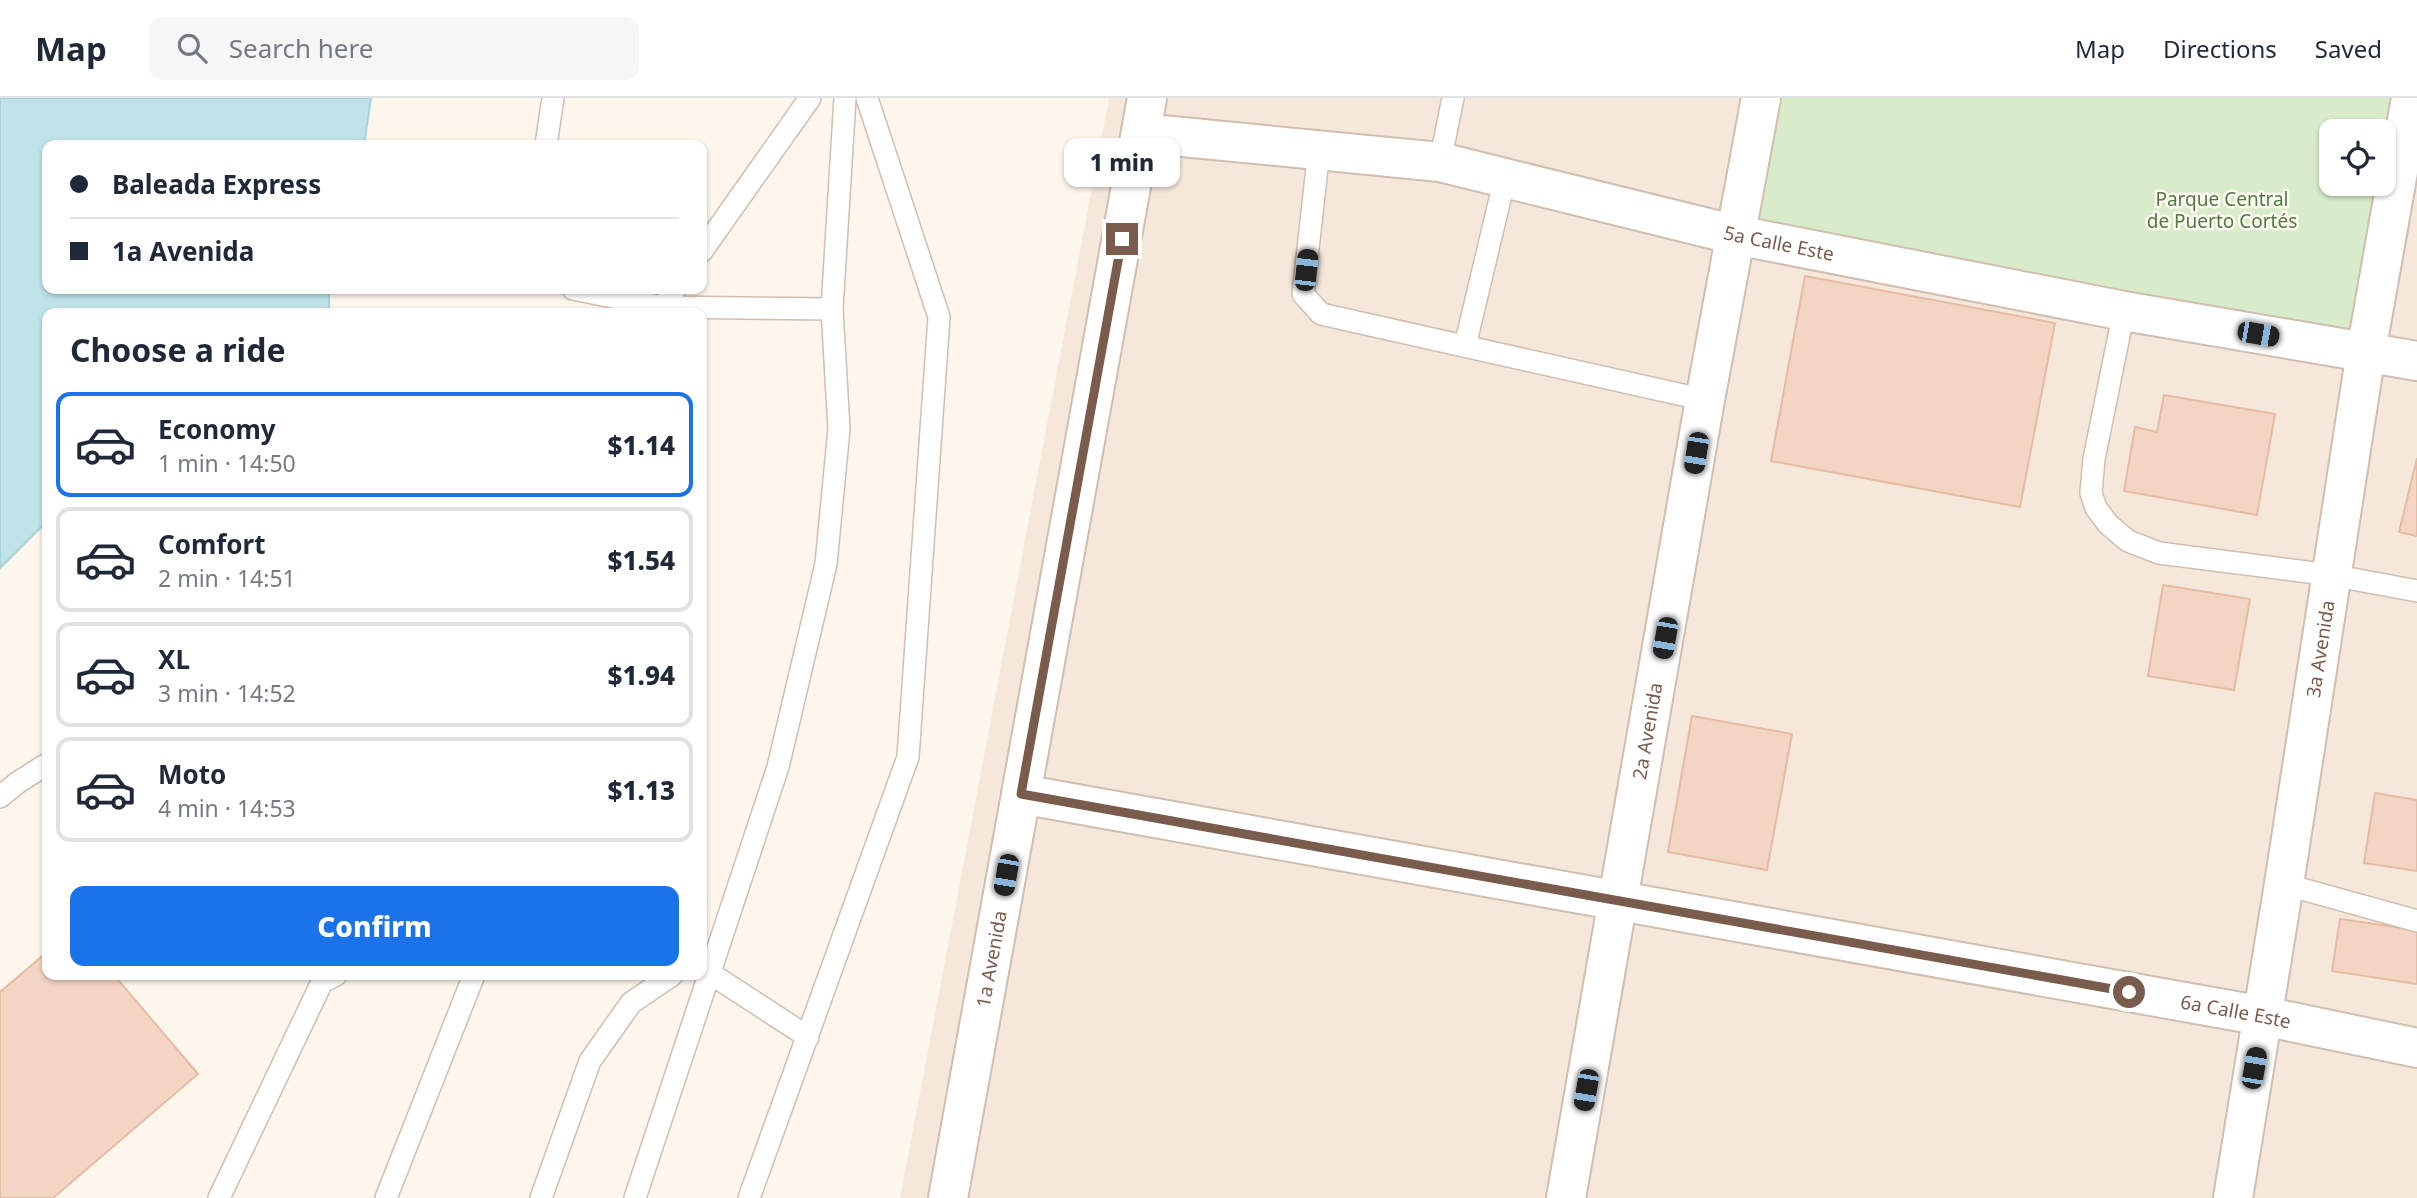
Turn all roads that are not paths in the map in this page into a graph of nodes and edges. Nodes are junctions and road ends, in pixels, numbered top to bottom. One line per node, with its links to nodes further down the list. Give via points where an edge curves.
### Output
1 (553, 98): 9 (lane)
2 (810, 98): 14 (lane)
3 (845, 98): 17 (lane)
4 (867, 98): 39 (lane, via 939,317 908,757)
5 (1453, 98): 11 (lane)
6 (1761, 98): 13 (street, 2a Avenida)
7 (2412, 98): 21 (street, 3a Avenida)
8 (1144, 115): 10 (street, 5a Calle Este); 27 (street, 1a Avenida)
9 (547, 140)
10 (1319, 150): 11 (street, 5a Calle Este); 20 (lane, via 1303,294 1321,314)
11 (1440, 162): 12 (street, 5a Calle Este)
12 (1505, 178): 13 (street, 5a Calle Este); 20 (lane)
13 (1736, 235): 19 (street, 5a Calle Este); 23 (street, 2a Avenida)
14 (707, 244)
15 (594, 294): 16 (lane)
16 (652, 308)
17 (832, 309): 18 (lane); 32 (lane, via 839,429 826,564 778,767)
18 (707, 310)
19 (2124, 311): 21 (street, 5a Calle Este); 24 (lane, via 2091,493 2108,524 2128,541 2159,553)
20 (1465, 346): 23 (lane)
21 (2366, 352): 22 (street, 5a Calle Este); 24 (street, 3a Avenida)
22 (2417, 361)
23 (1705, 400): 30 (street, 2a Avenida)
24 (2332, 575): 25 (lane); 29 (street, 3a Avenida)
25 (2417, 591)
26 (42, 767): 28 (lane)
27 (1021, 794): 30 (street, 6a Calle Este); 46 (street, 1a Avenida)
28 (0, 797)
29 (2284, 884): 31 (lane); 38 (street, 3a Avenida)
30 (1619, 901): 38 (street, 6a Calle Este); 47 (street, 2a Avenida)
31 (2417, 921)
32 (707, 968)
33 (707, 972): 39 (lane)
34 (322, 980): 41 (lane)
35 (472, 980): 42 (lane)
36 (665, 980): 43 (lane, via 631,1003 590,1061)
37 (703, 980): 44 (lane)
38 (2263, 1016): 40 (street, 6a Calle Este); 48 (street, 3a Avenida)
39 (808, 1037): 45 (lane)
40 (2417, 1048)
41 (219, 1198)
42 (386, 1198)
43 (541, 1198)
44 (635, 1198)
45 (749, 1198)
46 (948, 1198)
47 (1566, 1198)
48 (2233, 1198)

